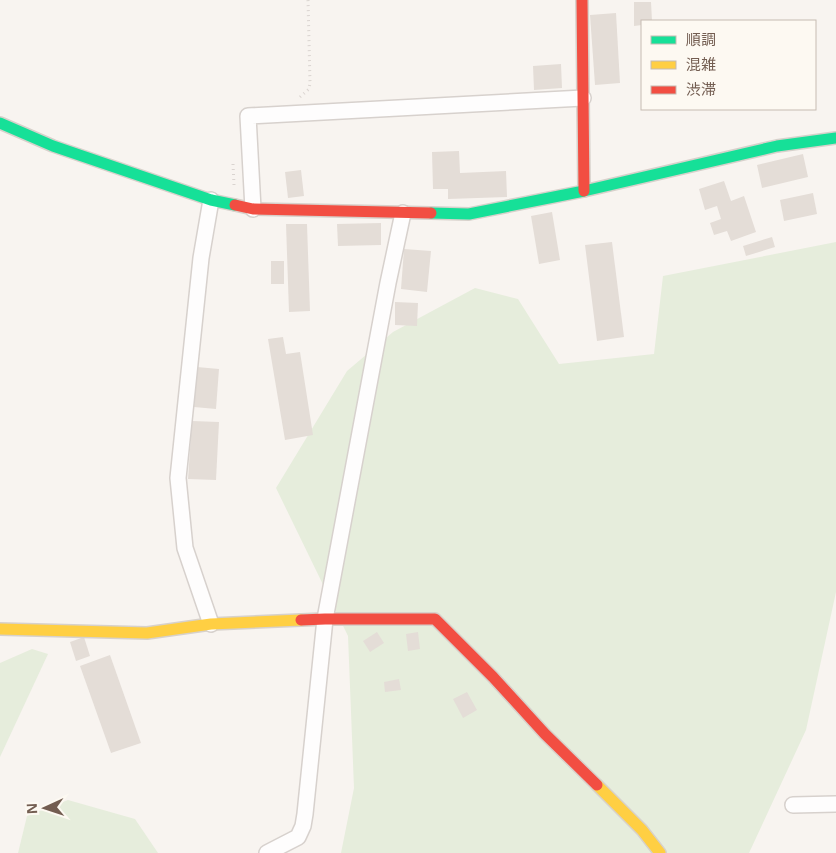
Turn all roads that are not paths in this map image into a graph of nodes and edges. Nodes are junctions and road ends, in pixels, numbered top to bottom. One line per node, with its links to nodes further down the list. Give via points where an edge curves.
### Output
1 (582, 0): 2 (street)
2 (583, 98): 5 (street); 7 (street, via 248,116)
3 (0, 123): 6 (street, via 53,146)
4 (836, 138): 5 (street, via 777,146)
5 (584, 191): 8 (street, via 469,214)
6 (211, 200): 7 (street); 10 (street, via 201,258 178,478 185,548)
7 (253, 210): 8 (street)
8 (403, 213): 9 (street)
9 (325, 618): 10 (street); 14 (street, via 303,826 298,837); 15 (street, via 435,619 642,830)
10 (211, 624): 11 (street, via 147,633)
11 (0, 629)
12 (836, 804): 13 (street)
13 (793, 805)
14 (267, 853)
15 (660, 853)

